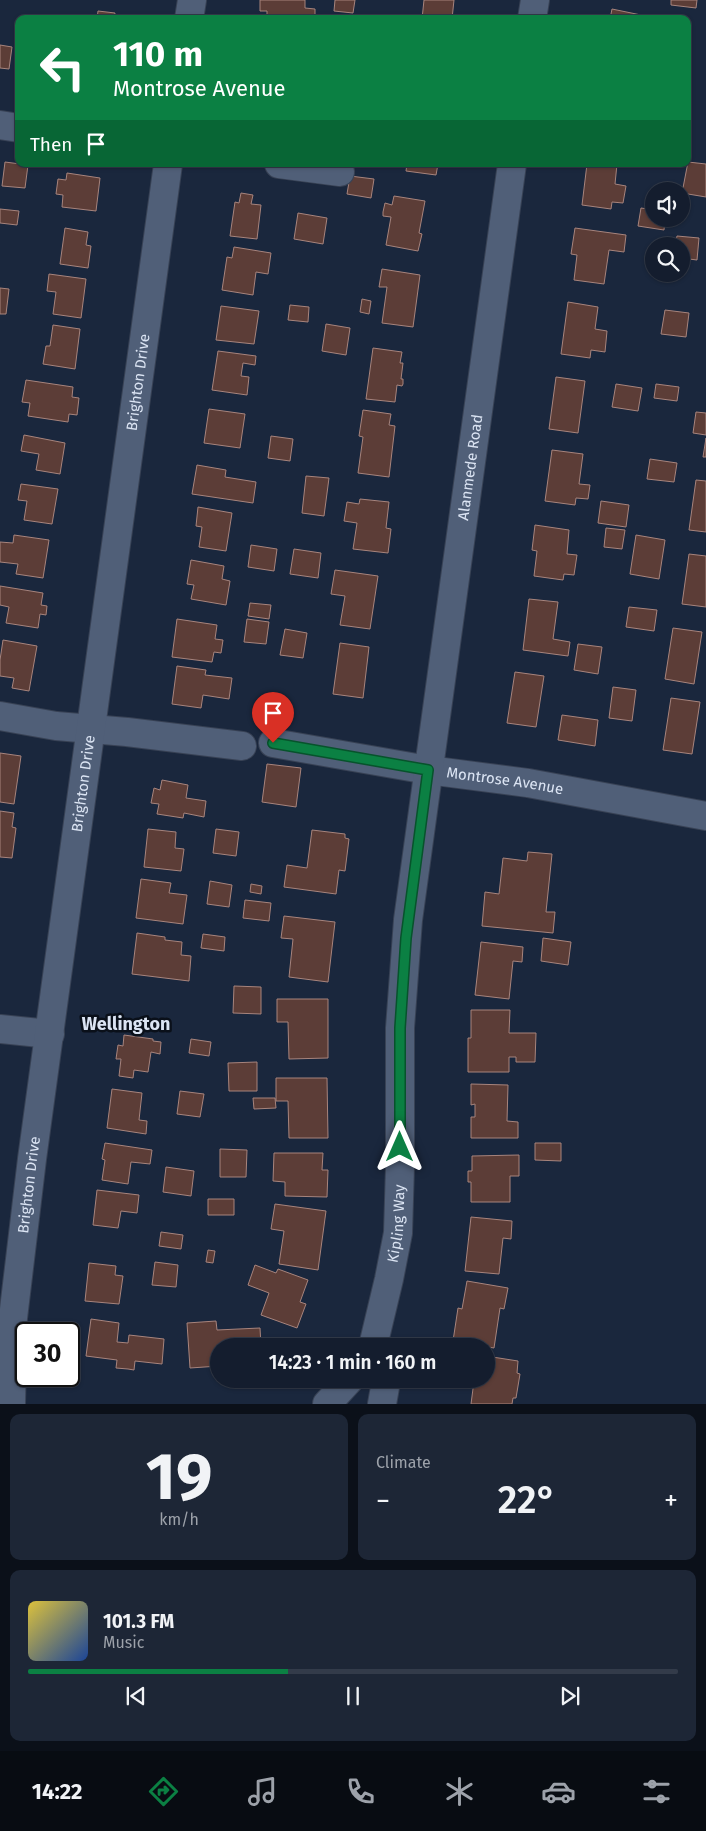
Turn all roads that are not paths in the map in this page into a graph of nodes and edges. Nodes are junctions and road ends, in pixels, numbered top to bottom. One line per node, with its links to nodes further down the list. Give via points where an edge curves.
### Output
1 (192, 0): 3 (street)
2 (534, 0): 4 (street)
3 (190, 15)
4 (532, 15)
5 (0, 126): 6 (street)
6 (15, 128)
7 (168, 167): 12 (street, Brighton Drive)
8 (302, 167): 10 (street)
9 (512, 167): 15 (street, Alanmede Road)
10 (340, 172)
11 (0, 716): 12 (street)
12 (90, 729): 14 (street); 18 (street, Brighton Drive)
13 (273, 743): 15 (street, Montrose Avenue)
14 (242, 746)
15 (428, 770): 16 (street, Montrose Avenue, via 528,783); 20 (street, Kipling Way, via 408,920 400,1028 398,1233)
16 (706, 816)
17 (0, 1029): 18 (street)
18 (50, 1034): 19 (street, Brighton Drive)
19 (7, 1325): 25 (street, Brighton Drive)
20 (375, 1338)
21 (342, 1388): 26 (street)
22 (384, 1388): 27 (street)
23 (0, 1400): 24 (street)
24 (4, 1404)
25 (11, 1404)
26 (327, 1404)
27 (382, 1404)

